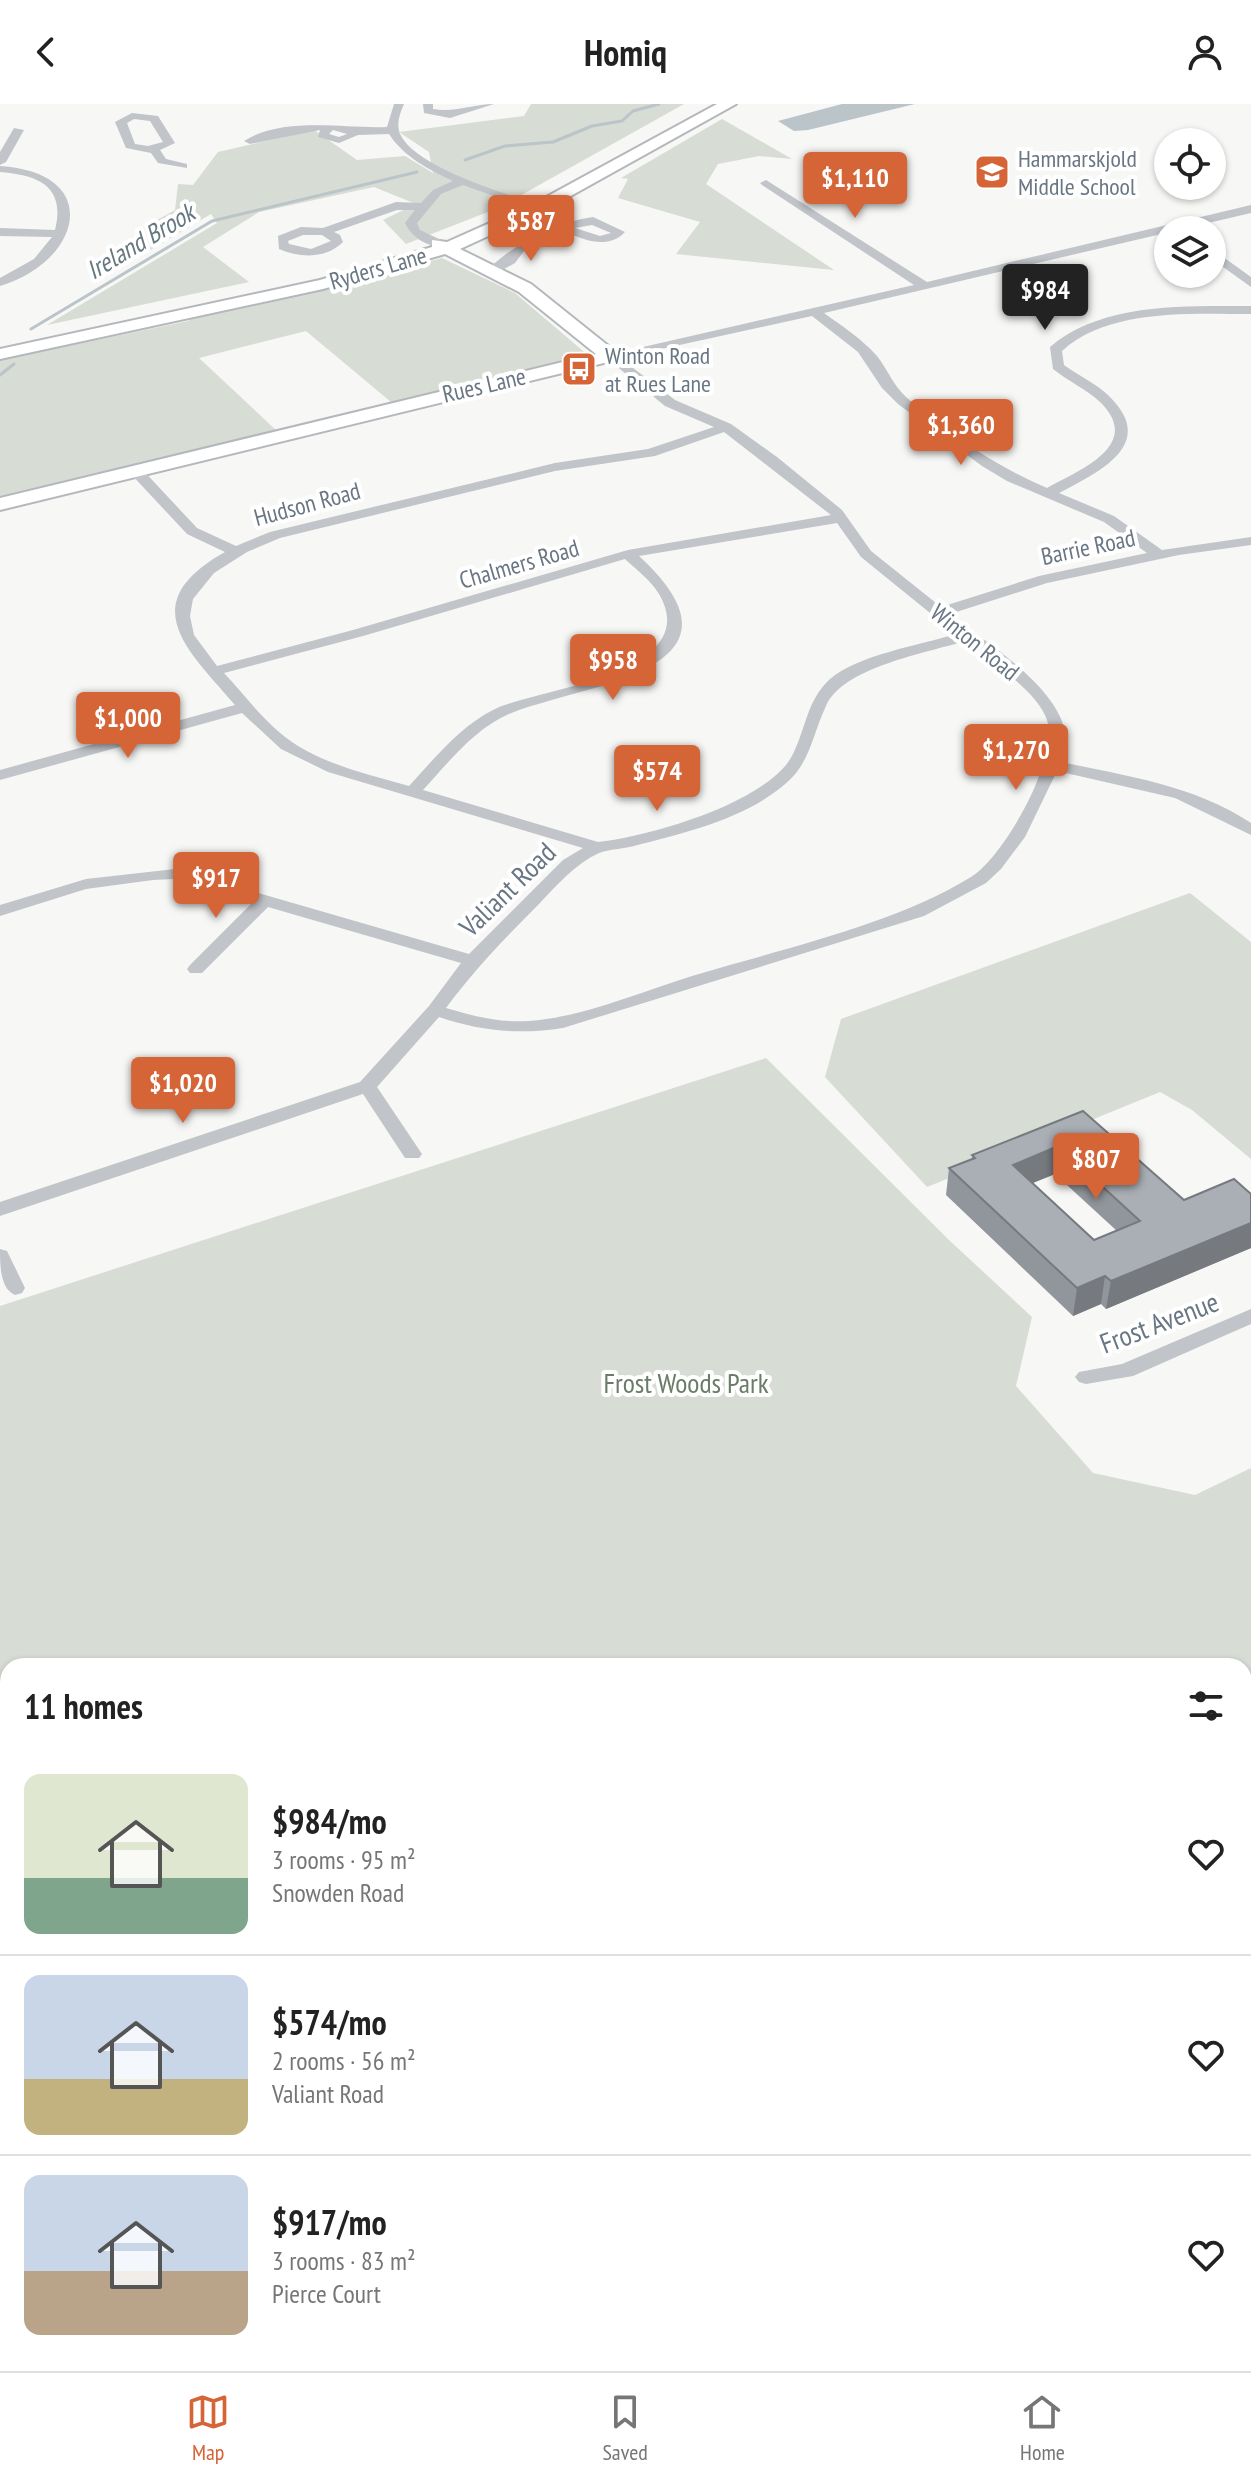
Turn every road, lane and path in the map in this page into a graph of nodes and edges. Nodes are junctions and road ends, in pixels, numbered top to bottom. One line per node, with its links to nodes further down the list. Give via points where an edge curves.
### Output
1 (152, 104): 8 (street, via 143,111)
2 (387, 104): 3 (street)
3 (398, 104): 7 (street); 10 (street)
4 (489, 104): 7 (street, via 443,115 428,111)
5 (709, 104): 18 (main road, Ryders Lane)
6 (728, 104): 27 (main road, Ryders Lane, via 543,205)
7 (427, 105)
8 (145, 116): 12 (street, via 154,119 169,141); 12 (street, via 121,122 130,146)
9 (18, 130): 13 (street)
10 (394, 130): 11 (street, via 302,129); 16 (street, via 403,145)
11 (250, 141)
12 (154, 149): 14 (street, via 162,161)
13 (0, 162)
14 (183, 166)
15 (0, 169): 25 (street, via 35,175 52,185 64,211)
16 (462, 181): 18 (street); 19 (street, via 437,192)
17 (766, 183): 32 (street)
18 (523, 203): 27 (main road, Ryders Lane)
19 (422, 207): 24 (street, via 396,206); 27 (street, via 411,227)
20 (1251, 209): 21 (street, Rues Lane)
21 (1224, 216)
22 (564, 228): 29 (street, via 520,248)
23 (0, 232): 25 (street)
24 (324, 232)
25 (60, 234): 31 (street, via 41,260)
26 (1154, 234): 32 (street, Rues Lane)
27 (442, 246): 29 (main road, Winton Road); 35 (main road, Ryders Lane); 36 (main road, Ryders Lane, via 323,284)
28 (1226, 263): 30 (street)
29 (493, 270): 37 (main road, Winton Road, via 525,288)
30 (1248, 278)
31 (0, 282)
32 (925, 286): 34 (street, Rues Lane)
33 (1251, 310): 40 (street, via 1154,313 1094,327 1062,341 1055,350 1058,366 1106,400 1124,427 1122,442 1112,454)
34 (815, 312): 37 (street, Rues Lane); 40 (street, via 863,349 903,401 987,463)
35 (0, 346)
36 (0, 354)
37 (610, 356): 38 (street, Winton Road, via 670,403); 39 (main road, Rues Lane)
38 (726, 427): 42 (street, Winton Road); 44 (street, Hudson Road, via 650,453 555,467 291,531)
39 (135, 470): 41 (main road, Rues Lane); 44 (street, via 192,531)
40 (1048, 493): 46 (street, via 1109,519)
41 (0, 504)
42 (841, 518): 45 (street, Chalmers Road); 47 (street, Winton Road, via 866,554)
43 (1251, 541): 46 (street, Barrie Road)
44 (236, 552): 49 (street, Hudson Road, via 200,579 184,607 186,635)
45 (628, 554): 49 (street, Chalmers Road); 53 (street, via 670,601 674,625 662,649 611,681 526,702 491,717)
46 (1159, 555): 47 (street, Barrie Road, via 1044,579)
47 (939, 613): 48 (street, Winton Road)
48 (967, 636): 51 (street, Winton Road, via 1036,691 1050,709 1059,738); 55 (street, Valiant Road, via 879,662 837,681 819,702 800,758 779,781 736,808 632,842)
49 (214, 671): 50 (street, Hudson Road)
50 (245, 707): 52 (street); 53 (street, Hudson Road, via 295,754)
51 (1051, 765): 54 (street, via 1180,793 1222,810); 60 (street, Winton Road, via 1017,837 995,865 961,891 918,912 563,1022 525,1029 496,1027)
52 (0, 775)
53 (412, 792): 55 (street, Hudson Road)
54 (1251, 830)
55 (597, 847): 58 (street, Valiant Road, via 558,873)
56 (266, 899): 57 (street, via 175,874 152,874 93,882); 58 (street); 59 (street)
57 (0, 911)
58 (472, 961): 60 (street, Valiant Road)
59 (196, 969)
60 (435, 1010): 61 (street, Valiant Road)
61 (367, 1086): 62 (street); 63 (street)
62 (412, 1154)
63 (0, 1209)
64 (0, 1256): 65 (street)
65 (15, 1288)
66 (1251, 1316): 67 (street, Frost Avenue, via 1126,1371)
67 (1086, 1377)

